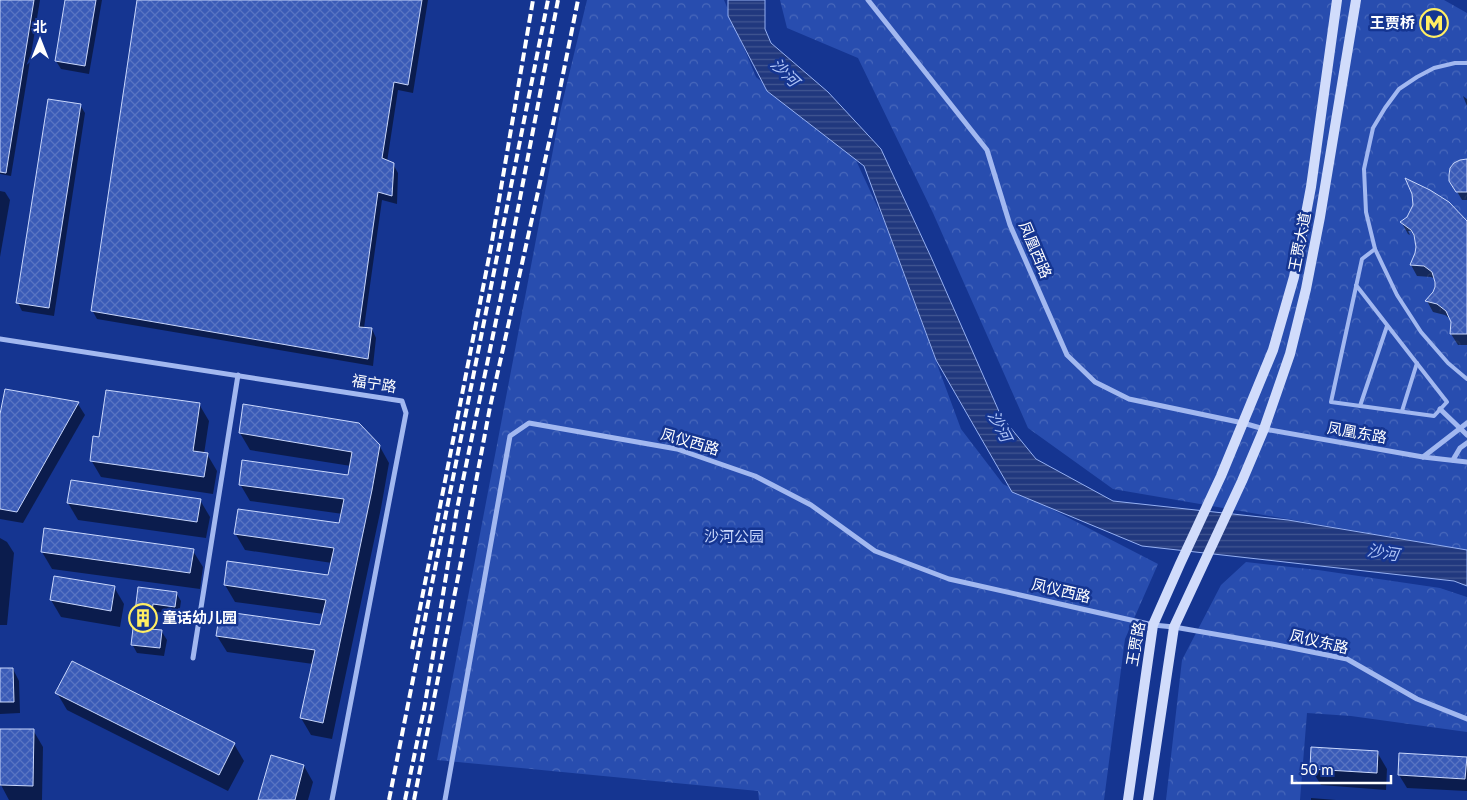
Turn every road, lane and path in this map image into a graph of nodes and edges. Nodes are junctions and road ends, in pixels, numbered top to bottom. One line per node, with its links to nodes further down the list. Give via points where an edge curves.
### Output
1 (868, 0): 15 (street, 凤凰西路, via 987,150 1010,225 1067,355 1095,382 1130,398)
2 (1337, 0): 15 (main road, 王贾大道, via 1294,277 1273,350)
3 (1356, 0): 18 (main road, 王贾大道, via 1306,289 1290,354)
4 (1467, 63): 5 (lane, via 1434,68 1399,89 1373,128 1364,169 1366,212)
5 (1375, 249): 6 (lane, via 1362,259); 11 (lane, via 1397,296 1421,332)
6 (1356, 285): 7 (lane); 12 (lane, via 1332,402)
7 (1388, 326): 9 (lane); 12 (lane)
8 (0, 339): 10 (street, 福宁路)
9 (1416, 363): 13 (lane, via 1447,402); 14 (lane)
10 (238, 375): 27 (street); 29 (street, 福宁路, via 402,401 406,413)
11 (1467, 379)
12 (1360, 406): 14 (lane)
13 (1440, 409): 14 (lane, via 1434,416); 17 (street)
14 (1402, 411)
15 (1243, 423): 18 (street, 凤凰东路); 24 (main road, 王贾大道)
16 (1467, 423): 17 (street)
17 (1460, 428): 19 (street); 21 (street)
18 (1264, 429): 21 (street, 凤凰东路); 26 (main road, 王贾大道)
19 (1467, 435)
20 (1467, 443): 22 (street)
21 (1423, 457): 22 (street, 凤凰东路)
22 (1453, 460): 23 (street, 凤凰东路)
23 (1467, 462)
24 (1221, 476): 25 (main road, 王贾路)
25 (1153, 625): 26 (street, 凤仪东路); 30 (street, 凤仪西路, via 949,579 875,551 811,505 755,476 677,449 529,423 510,436); 31 (main road, 王贾路)
26 (1174, 627): 28 (street, 凤仪东路, via 1347,659 1418,699); 32 (main road)
27 (193, 658)
28 (1467, 719)
29 (332, 800)
30 (445, 800)
31 (1128, 800)
32 (1148, 800)

